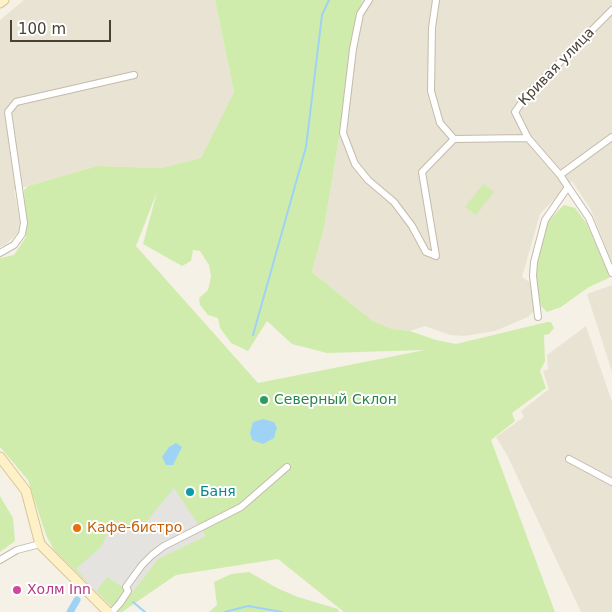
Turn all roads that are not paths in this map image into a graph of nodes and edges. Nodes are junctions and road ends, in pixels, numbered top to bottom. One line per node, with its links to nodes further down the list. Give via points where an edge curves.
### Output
1 (4, 0): 4 (street)
2 (369, 0): 9 (street, via 360,14 343,133 355,164 394,202 426,252 436,256 422,172)
3 (436, 0): 9 (street, via 431,91 440,123)
4 (0, 3)
5 (612, 10): 8 (street, Кривая улица, via 517,108 515,112)
6 (134, 75): 12 (street, via 16,102 8,112 24,223 22,234 14,244)
7 (612, 137): 10 (street)
8 (528, 138): 9 (street); 10 (street, Кривая улица)
9 (454, 139)
10 (560, 175): 11 (street, Кривая улица)
11 (568, 187): 13 (street, Кривая улица, via 589,218); 14 (street, via 545,220 534,262)
12 (0, 253)
13 (612, 273)
14 (538, 318)
15 (0, 457): 19 (street, via 26,491)
16 (568, 459): 18 (street)
17 (287, 467): 21 (street, via 241,507 152,555 126,587 128,590 120,603)
18 (612, 482)
19 (40, 544): 20 (street, via 17,550); 21 (street)
20 (0, 560)
21 (109, 611)

